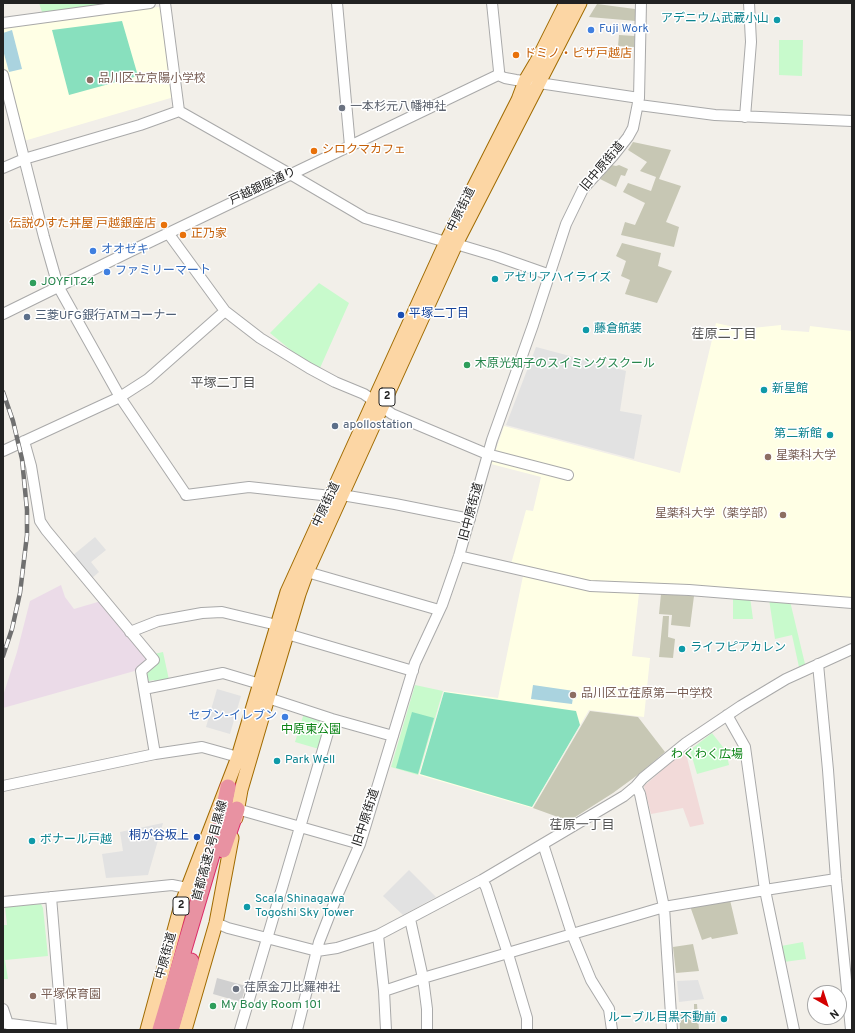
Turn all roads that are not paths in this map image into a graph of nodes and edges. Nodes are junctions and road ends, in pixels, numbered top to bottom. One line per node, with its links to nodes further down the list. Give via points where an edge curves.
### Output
1 (150, 3): 9 (street)
2 (165, 3): 15 (street)
3 (337, 3): 18 (street)
4 (492, 3): 11 (street)
5 (566, 3): 12 (main road, 中原街道 / 2)
6 (580, 3): 13 (main road, 中原街道 / 2)
7 (641, 3): 14 (street, 旧中原街道)
8 (749, 3): 16 (street, via 751,42)
9 (3, 23)
10 (3, 75): 19 (street)
11 (498, 75): 12 (street); 18 (street, 戸越銀座通り)
12 (525, 81): 13 (street); 23 (main road, 中原街道 / 2)
13 (538, 82): 14 (street); 23 (main road, 中原街道 / 2)
14 (639, 102): 16 (street, via 715,115); 24 (street, 旧中原街道, via 633,128 628,137 583,189 566,224)
15 (179, 111): 19 (street, via 140,126); 21 (street)
16 (745, 117): 17 (street)
17 (852, 121)
18 (350, 146): 21 (street, 戸越銀座通り)
19 (24, 159): 20 (street); 25 (street)
20 (3, 168)
21 (290, 174): 22 (street, 戸越銀座通り); 23 (street, via 365,218)
22 (168, 233): 25 (street, 戸越銀座通り); 26 (street)
23 (451, 243): 24 (street); 29 (main road, 中原街道 / 2)
24 (550, 276): 32 (street, 旧中原街道)
25 (58, 286): 27 (street, 戸越銀座通り); 28 (street)
26 (224, 311): 28 (street, via 148,379); 29 (street, via 260,338 309,368 364,394)
27 (3, 314)
28 (120, 397): 30 (street); 34 (street, via 186,495 249,487)
29 (378, 404): 32 (street, via 392,414); 34 (main road, 中原街道 / 2)
30 (24, 441): 31 (street); 41 (street, via 40,521)
31 (3, 450)
32 (487, 454): 33 (street); 35 (street, 旧中原街道)
33 (568, 475)
34 (337, 496): 35 (street); 37 (main road, 中原街道 / 2); 40 (main road, 中原街道 / 2, via 287,592)
35 (470, 518): 36 (street, 旧中原街道)
36 (459, 556): 38 (street, via 590,586 693,590); 39 (street, 旧中原街道)
37 (307, 572): 39 (street); 42 (main road, 中原街道 / 2)
38 (852, 603)
39 (439, 610): 45 (street, 旧中原街道)
40 (277, 625): 41 (street, via 222,612 158,621); 46 (main road, 中原街道 / 2)
41 (130, 632): 47 (street, via 154,660 141,671)
42 (287, 634): 45 (street); 48 (main road, 中原街道 / 2)
43 (852, 649): 44 (street)
44 (818, 664): 49 (street, via 786,679); 61 (street)
45 (413, 671): 51 (street, 旧中原街道)
46 (260, 684): 47 (street, via 223,673); 53 (main road, 中原街道 / 2)
47 (144, 689): 52 (street)
48 (268, 698): 50 (street); 57 (main road, 中原街道 / 2)
49 (727, 716): 55 (street, via 686,743); 64 (street, via 745,747)
50 (332, 719): 51 (street); 58 (street)
51 (394, 736): 59 (street, 旧中原街道)
52 (154, 754): 53 (street, via 202,747); 54 (street)
53 (238, 757): 56 (main road, 中原街道 / 2)
54 (3, 786)
55 (636, 786): 60 (street, via 624,796); 67 (street, via 640,794)
56 (228, 787): 63 (main road, 中原街道 / 2); 68 (highway, 首都高速2号目黒線 / 2)
57 (237, 809): 58 (street); 68 (highway, 首都高速2号目黒線 / 2)
58 (300, 826): 59 (street); 72 (street)
59 (360, 844): 73 (street, 旧中原街道)
60 (543, 844): 62 (street); 70 (street)
61 (836, 879): 64 (street); 93 (street)
62 (482, 880): 69 (street); 74 (street)
63 (187, 888): 65 (street, via 172,885); 81 (main road, 中原街道 / 2)
64 (764, 890): 67 (street); 92 (street)
65 (51, 897): 66 (street); 80 (street)
66 (3, 902)
67 (664, 907): 70 (street); 91 (street)
68 (205, 917): 72 (street, via 228,928); 82 (highway, 首都高速2号目黒線 / 2); 83 (highway, 首都高速2号目黒線 / 2); 84 (main road, 2)
69 (410, 919): 71 (street); 75 (street)
70 (572, 934): 74 (street); 90 (street, via 591,980 609,1009)
71 (378, 935): 73 (street, via 337,948); 76 (street)
72 (267, 938): 73 (street); 85 (street)
73 (317, 951): 86 (street, 旧中原街道)
74 (508, 954): 75 (street); 89 (street, via 527,1018)
75 (423, 978): 76 (street); 88 (street)
76 (384, 991): 87 (street)
77 (3, 1009): 78 (street)
78 (6, 1023): 79 (street)
79 (58, 1030)
80 (62, 1030)
81 (147, 1030)
82 (160, 1030)
83 (171, 1030)
84 (186, 1030)
85 (240, 1030)
86 (297, 1030)
87 (386, 1030)
88 (427, 1030)
89 (527, 1030)
90 (612, 1030)
91 (672, 1030)
92 (794, 1030)
93 (851, 1030)

